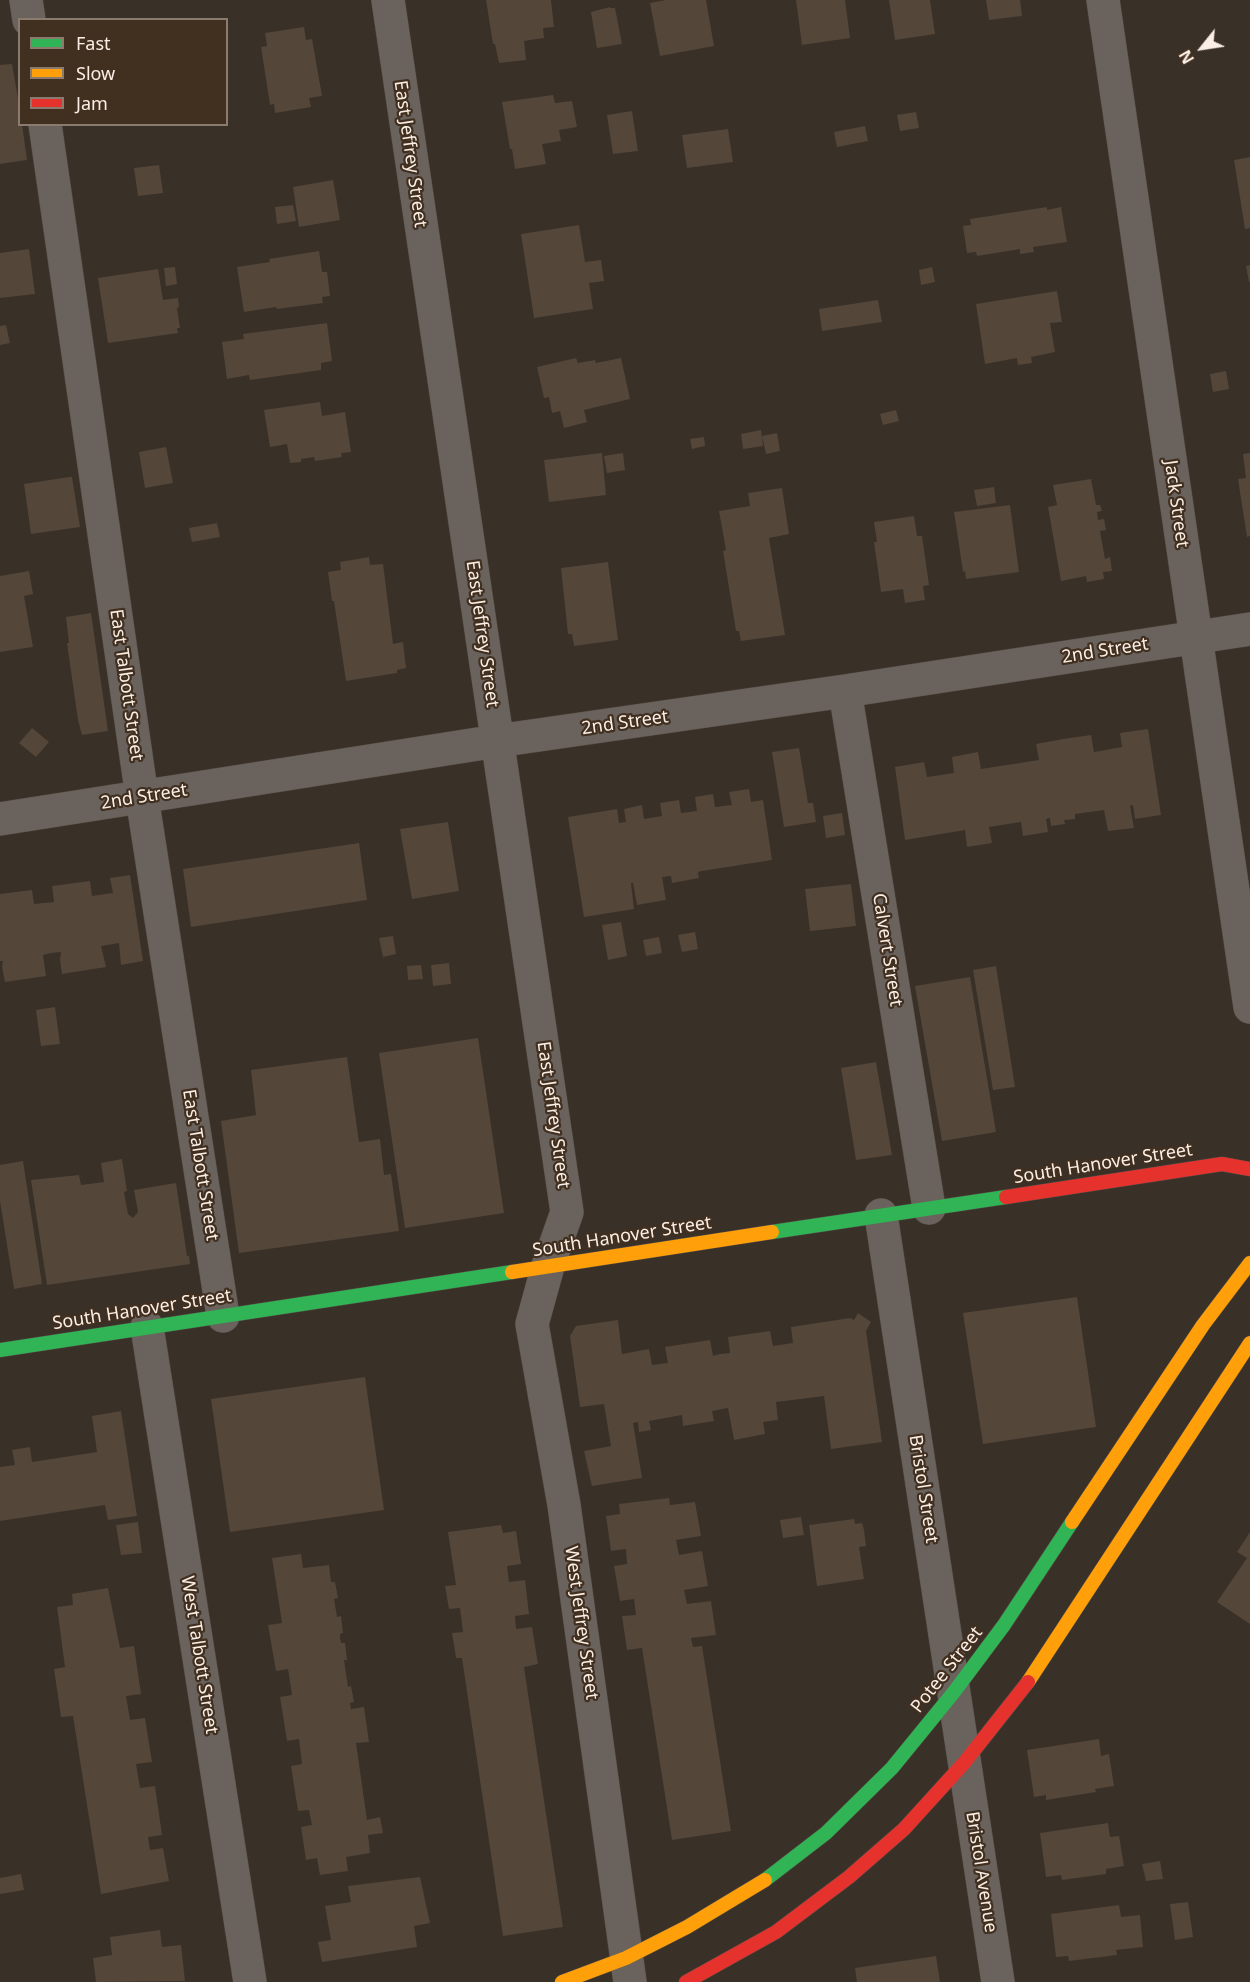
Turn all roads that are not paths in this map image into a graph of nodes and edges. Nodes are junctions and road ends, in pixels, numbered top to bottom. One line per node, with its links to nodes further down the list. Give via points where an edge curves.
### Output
1 (27, 0): 4 (street)
2 (388, 0): 9 (street, East Jeffrey Street)
3 (1103, 0): 7 (street, Jack Street)
4 (29, 18)
5 (45, 126): 10 (street, East Talbott Street)
6 (1250, 630): 7 (street, 2nd Street)
7 (1196, 638): 8 (street, 2nd Street); 12 (street, Jack Street)
8 (845, 691): 9 (street, 2nd Street); 14 (street, Calvert Street)
9 (497, 741): 10 (street, 2nd Street); 17 (street, East Jeffrey Street, via 567,1212)
10 (142, 797): 11 (street, 2nd Street); 18 (street, East Talbott Street)
11 (0, 819)
12 (1250, 1007)
13 (1250, 1168): 14 (main road, South Hanover Street, via 1222,1164)
14 (929, 1208): 15 (main road, South Hanover Street)
15 (881, 1215): 17 (main road, South Hanover Street); 22 (street, Bristol Street)
16 (1250, 1263): 22 (main road, Potee Street, via 1203,1324 1004,1625)
17 (548, 1266): 18 (main road, South Hanover Street); 24 (street, West Jeffrey Street, via 532,1324 564,1505)
18 (223, 1316): 19 (main road, South Hanover Street)
19 (147, 1327): 21 (main road, South Hanover Street); 25 (street, West Talbott Street)
20 (1250, 1343): 23 (main road, via 1027,1683)
21 (0, 1350)
22 (954, 1692): 23 (street, Bristol Street); 24 (main road, Potee Street, via 892,1768 826,1833 757,1886 687,1927)
23 (964, 1763): 27 (main road, via 904,1829 849,1877 776,1932); 28 (street, Bristol Avenue)
24 (628, 1970): 26 (main road, Potee Street)
25 (250, 1982)
26 (562, 1982)
27 (686, 1982)
28 (998, 1982)

